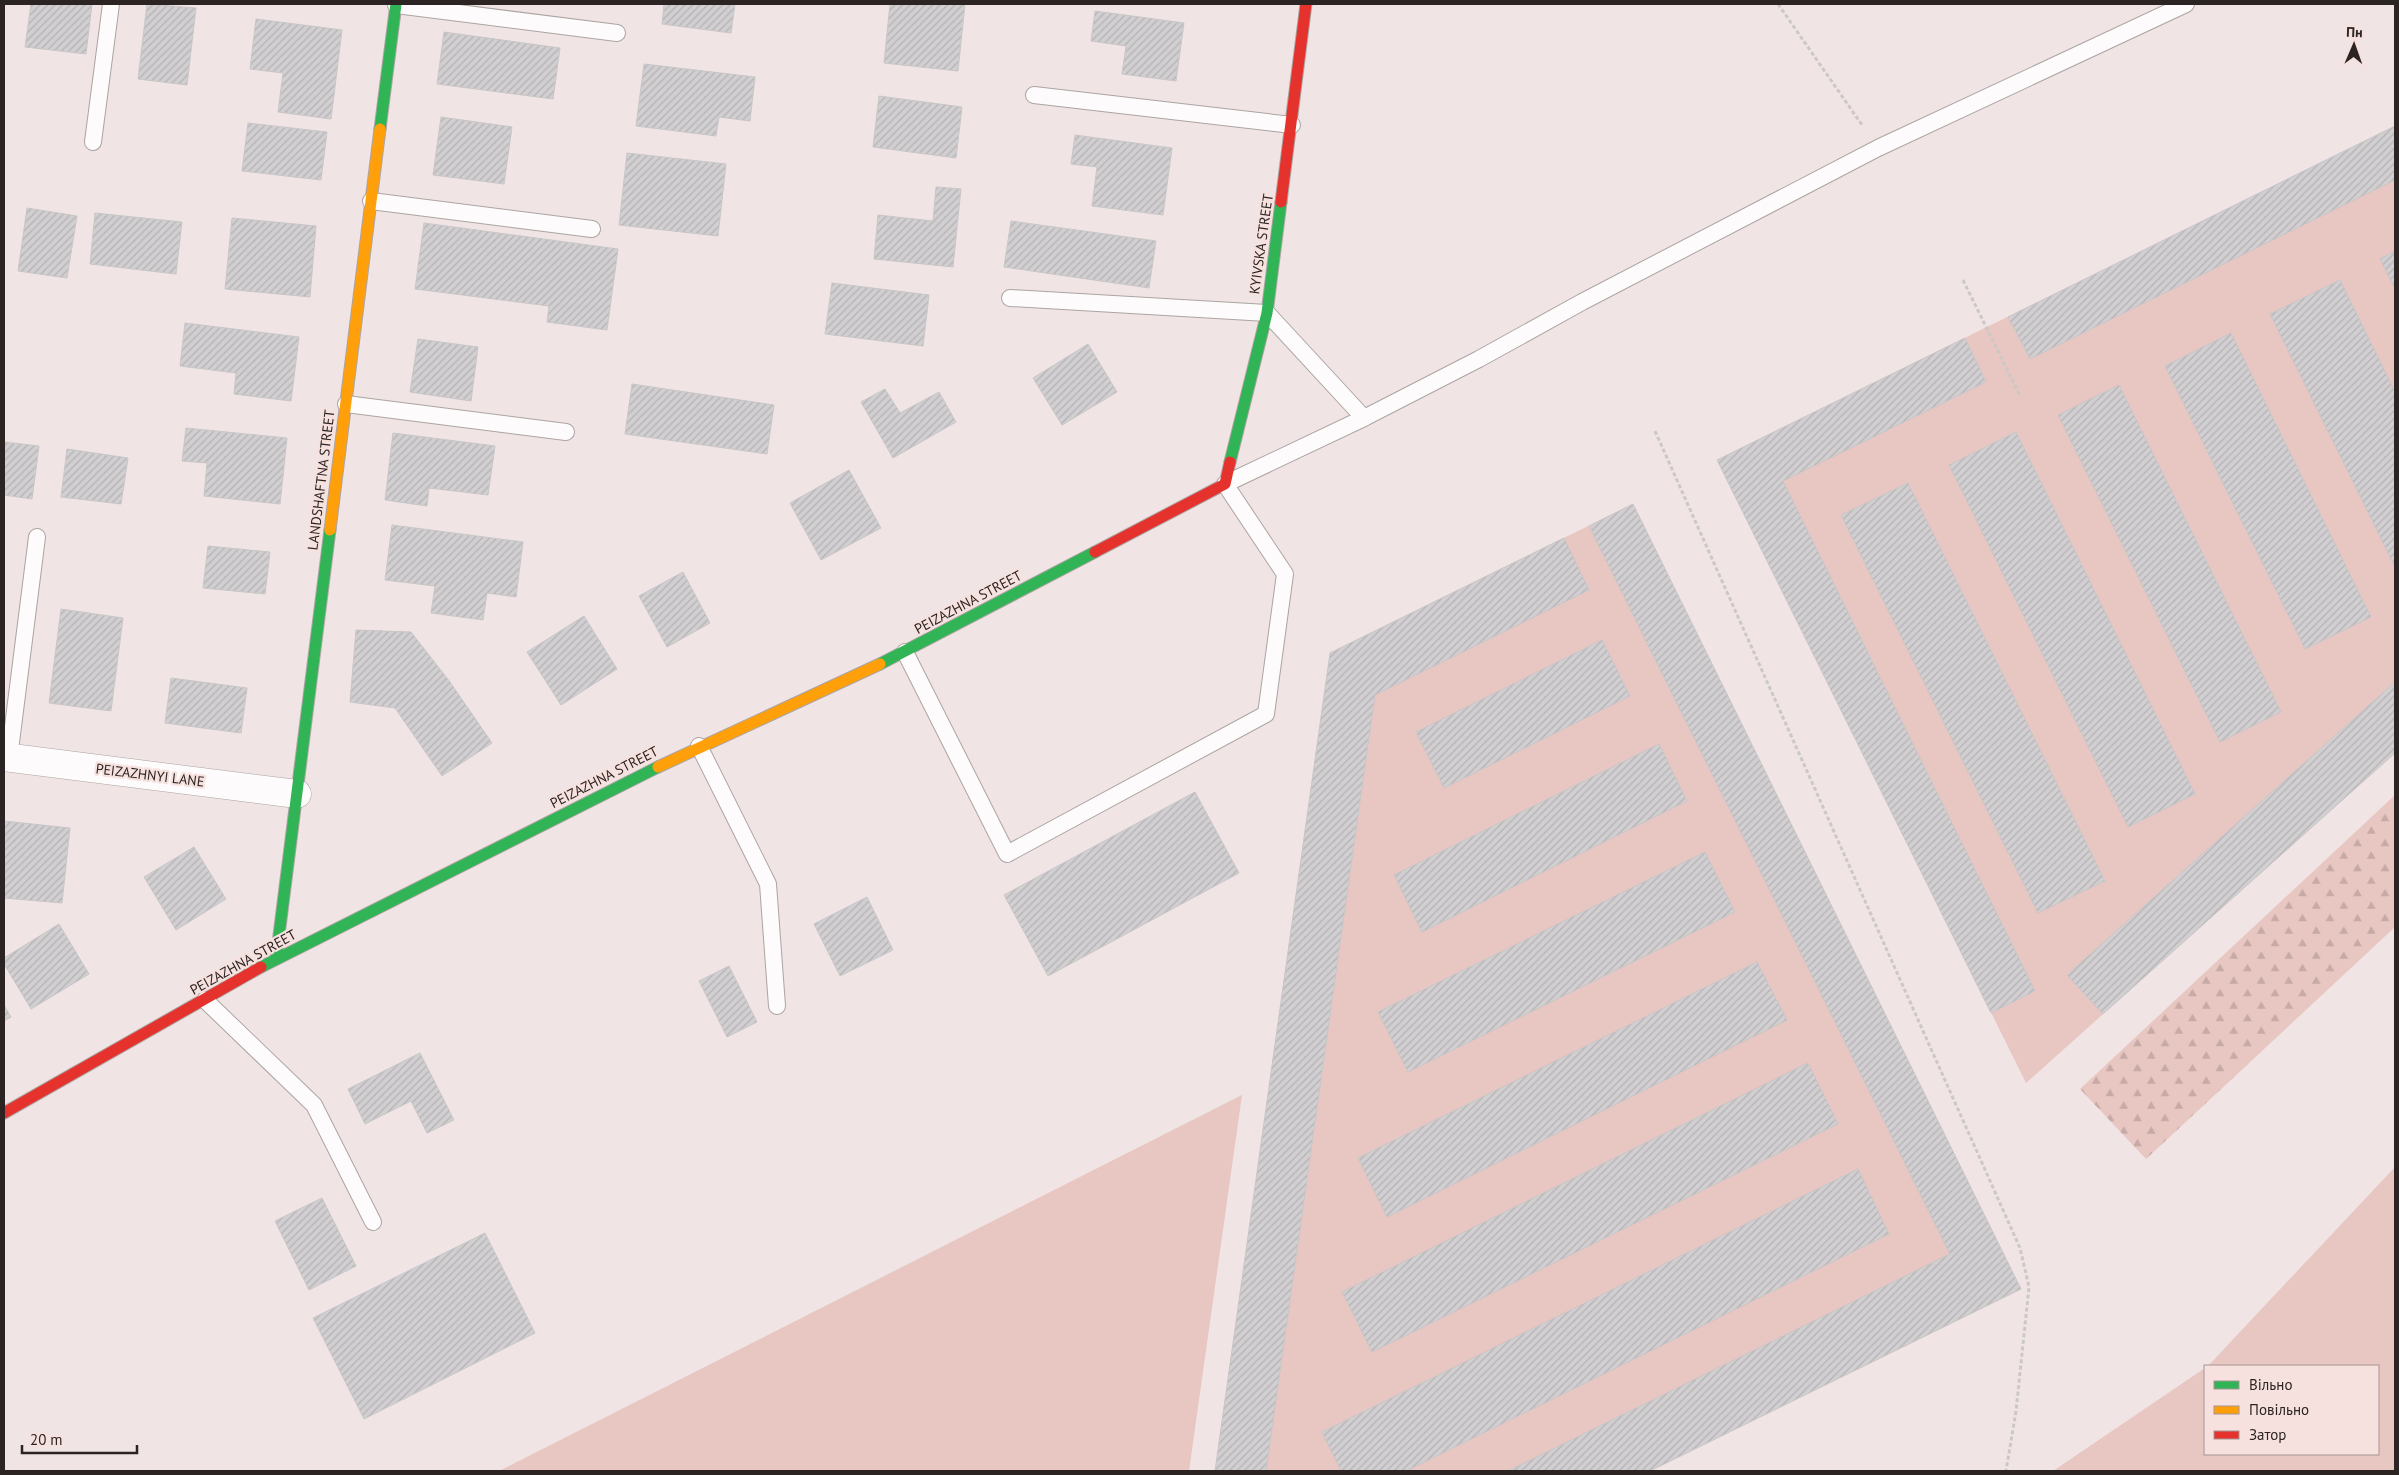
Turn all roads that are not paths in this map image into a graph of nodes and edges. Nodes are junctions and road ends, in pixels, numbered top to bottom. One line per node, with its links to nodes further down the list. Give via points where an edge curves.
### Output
1 (111, 4): 8 (lane)
2 (396, 4): 5 (lane); 9 (street, LANDSHAFTNA STREET)
3 (1306, 4): 7 (street, KYIVSKA STREET)
4 (2186, 4): 14 (lane, via 1878,148)
5 (617, 33)
6 (1034, 94): 7 (lane)
7 (1292, 125): 12 (street, KYIVSKA STREET)
8 (93, 142)
9 (371, 201): 10 (lane); 13 (street, LANDSHAFTNA STREET)
10 (592, 229)
11 (1010, 298): 12 (lane)
12 (1267, 313): 14 (lane); 16 (street, KYIVSKA STREET)
13 (346, 404): 15 (lane); 21 (street, LANDSHAFTNA STREET)
14 (1364, 418): 16 (lane)
15 (566, 432)
16 (1225, 484): 18 (street, PEIZAZHNA STREET); 18 (lane, via 1285,574 1266,714 1007,854)
17 (36, 537): 20 (lane)
18 (905, 652): 19 (street, PEIZAZHNA STREET)
19 (699, 746): 22 (street, PEIZAZHNA STREET); 24 (lane, via 768,884)
20 (6, 757): 21 (street, PEIZAZHNYI LANE)
21 (297, 794): 22 (street, LANDSHAFTNA STREET)
22 (276, 959): 23 (street, PEIZAZHNA STREET)
23 (205, 1000): 25 (street, PEIZAZHNA STREET); 26 (lane, via 314,1105)
24 (777, 1006)
25 (4, 1113)
26 (373, 1222)

